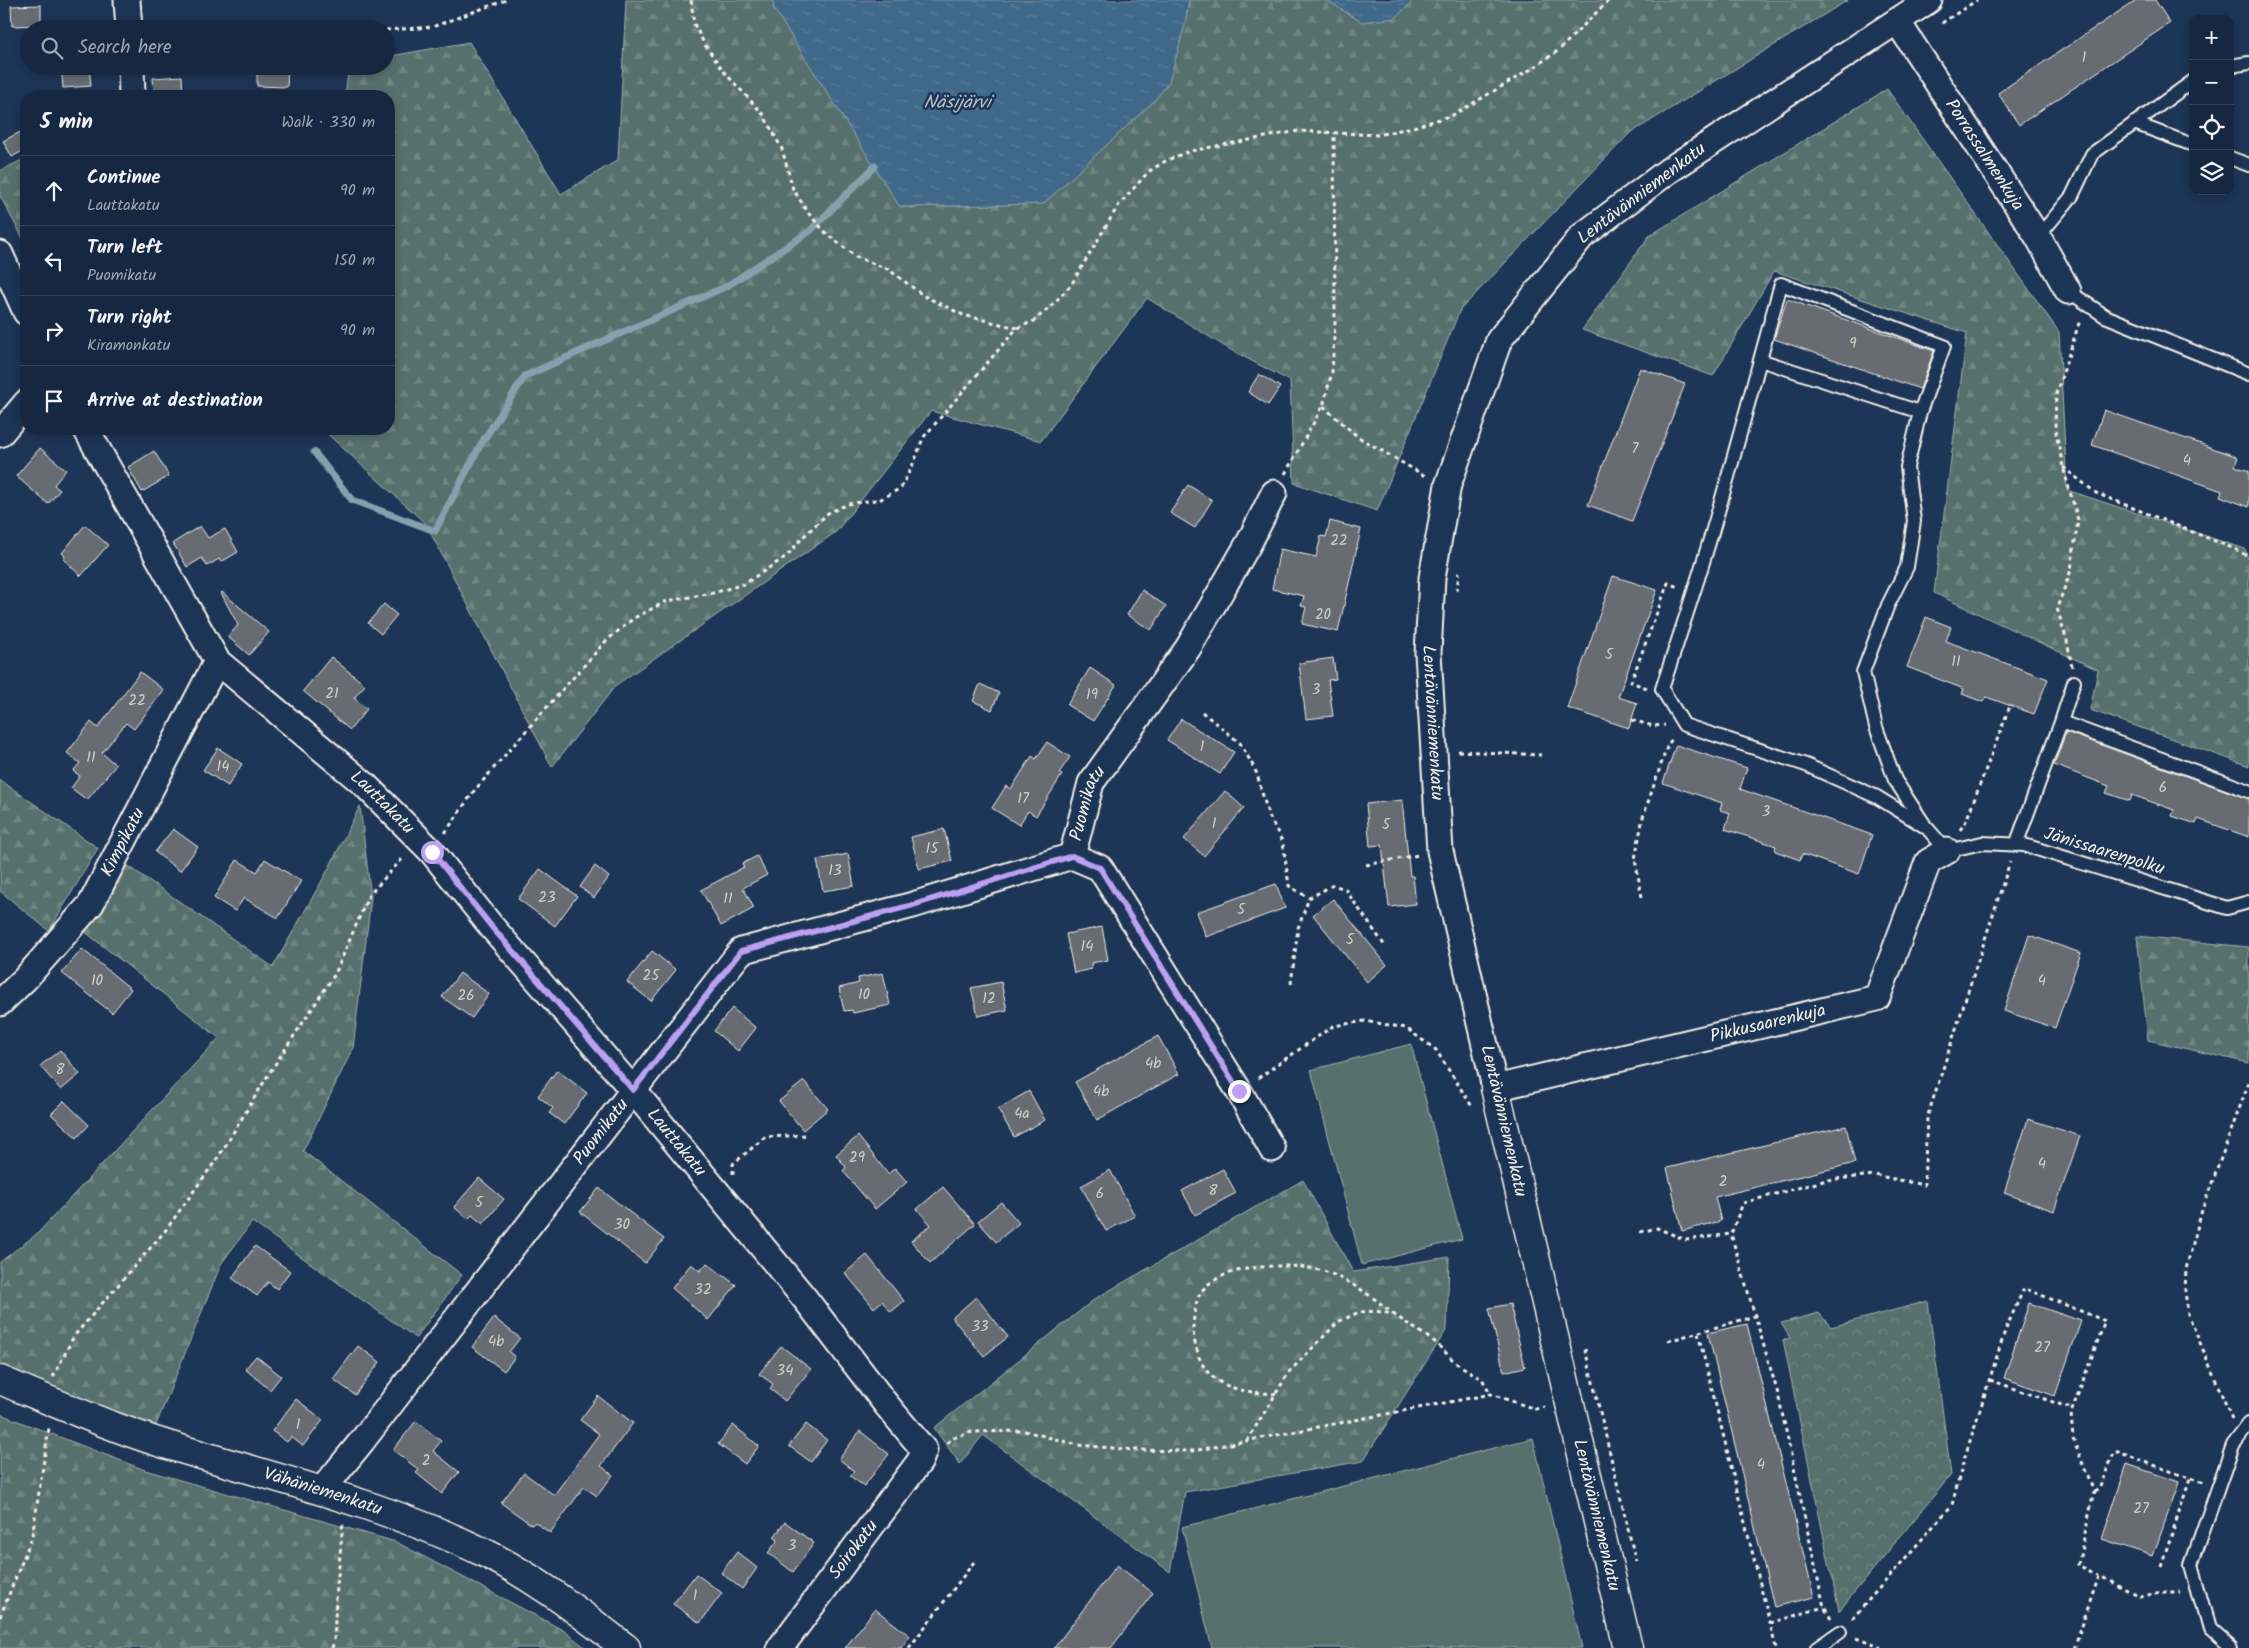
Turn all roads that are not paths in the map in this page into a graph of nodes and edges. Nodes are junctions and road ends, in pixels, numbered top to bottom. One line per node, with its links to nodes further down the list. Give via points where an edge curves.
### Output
1 (127, 0): 3 (street)
2 (1929, 0): 4 (street, Lentävänniemenkatu)
3 (128, 20)
4 (1897, 21): 14 (street, Porrassalmenkuja); 36 (street, Lentävänniemenkatu, via 1668,171 1582,236 1499,340 1448,485 1432,578 1428,653 1440,851)
5 (2249, 63): 6 (lane)
6 (2234, 65)
7 (131, 75): 9 (street)
8 (2189, 84): 10 (lane)
9 (132, 90)
10 (2134, 123): 11 (lane); 14 (lane, via 2092,154 2072,196)
11 (2189, 144)
12 (2234, 159): 13 (lane)
13 (2249, 165)
14 (2038, 237): 16 (street, Porrassalmenkuja)
15 (0, 254): 17 (street)
16 (2076, 296): 19 (lane, via 2105,316)
17 (20, 299)
18 (1760, 360): 21 (lane); 21 (lane, via 1781,284 1944,346); 29 (lane, via 1693,594 1662,689 1684,724 1806,765 1877,796)
19 (2249, 374)
20 (20, 410): 22 (street)
21 (1920, 412): 29 (lane, via 1907,467 1914,521 1907,567 1888,605 1864,672 1876,727 1895,780)
22 (0, 434)
23 (89, 435): 25 (street, Lauttakatu)
24 (1274, 493): 32 (street, Puomikatu, via 1188,648 1091,783)
25 (217, 661): 34 (street, Kimpikatu, via 90,904); 35 (street, Lauttakatu, via 364,784 425,845)
26 (2074, 682): 27 (lane)
27 (2061, 722): 28 (lane); 30 (lane)
28 (2249, 791)
29 (1927, 828): 31 (lane)
30 (2016, 845): 31 (lane, Jänissaarenpolku, via 1982,843); 33 (lane, Jänissaarenpolku, via 2227,908)
31 (1947, 851): 36 (street, Pikkusaarenkuja, via 1928,862 1877,998)
32 (1072, 856): 35 (street, Puomikatu, via 913,905 741,951); 37 (street, via 1100,868)
33 (2249, 902)
34 (0, 1003)
35 (633, 1090): 40 (street, Lauttakatu, via 806,1300); 41 (street, Puomikatu)
36 (1498, 1099): 45 (street, Lentävänniemenkatu)
37 (1272, 1148)
38 (0, 1380): 41 (street, Vähäniemenkatu, via 46,1409)
39 (2249, 1424): 47 (lane, via 2233,1445 2191,1565 2209,1629)
40 (924, 1450): 44 (street, Soirokatu, via 920,1462)
41 (322, 1490): 43 (street, Vähäniemenkatu, via 434,1530 486,1554 531,1578)
42 (1840, 1632): 46 (lane)
43 (626, 1648)
44 (780, 1648)
45 (1628, 1648)
46 (1816, 1648)
47 (2230, 1648)

